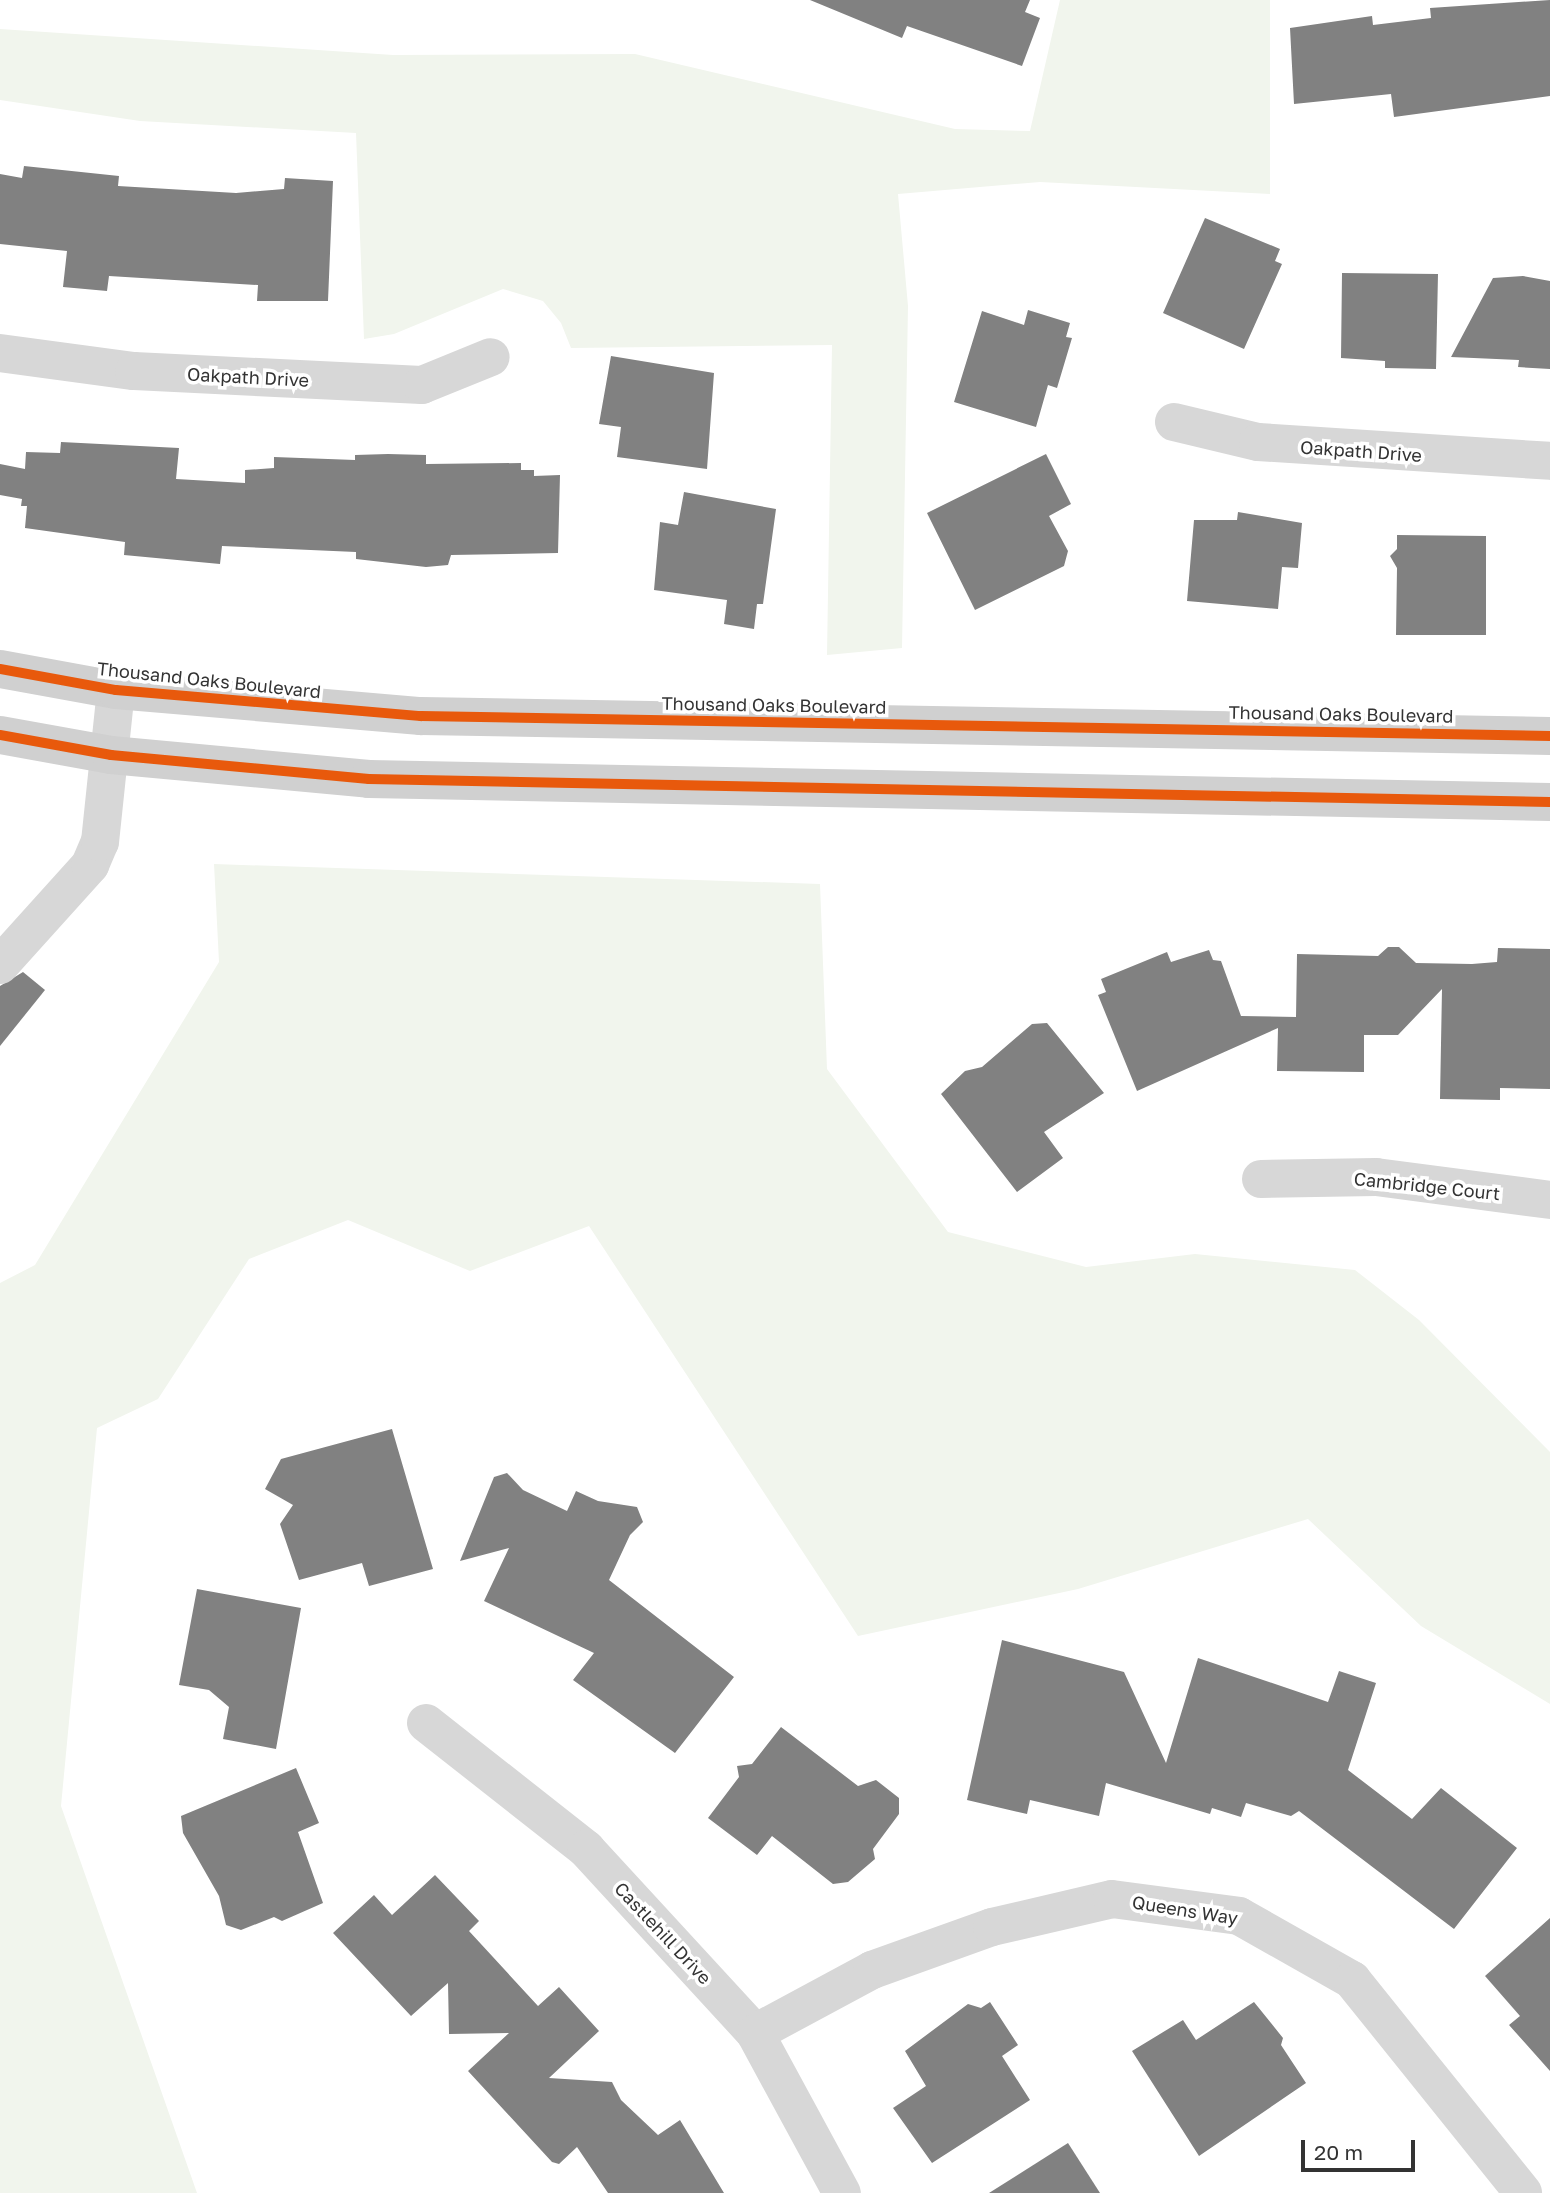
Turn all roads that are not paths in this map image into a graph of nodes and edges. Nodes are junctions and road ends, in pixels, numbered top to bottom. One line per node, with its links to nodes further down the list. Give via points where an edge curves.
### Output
1 (0, 353): 2 (street, Oakpath Drive, via 134,371 422,385)
2 (491, 357)
3 (1174, 422): 4 (street, Oakpath Drive, via 1258,442)
4 (1550, 461)
5 (0, 669): 6 (main road, Thousand Oaks Boulevard)
6 (117, 690): 8 (main road, Thousand Oaks Boulevard, via 421,716); 9 (street)
7 (0, 735): 9 (main road)
8 (1550, 736)
9 (111, 754): 10 (main road, via 293,773 485,783); 11 (street, via 100,842 89,864)
10 (1550, 802)
11 (0, 965)
12 (1261, 1180): 13 (street, Cambridge Court, via 1376,1177)
13 (1550, 1200)
14 (426, 1723): 15 (street, Castlehill Drive, via 586,1849)
15 (755, 2033): 16 (street, Castlehill Drive); 17 (street, Queens Way, via 872,1970 992,1927 1112,1899 1239,1916 1352,1980)
16 (842, 2193)
17 (1523, 2193)

